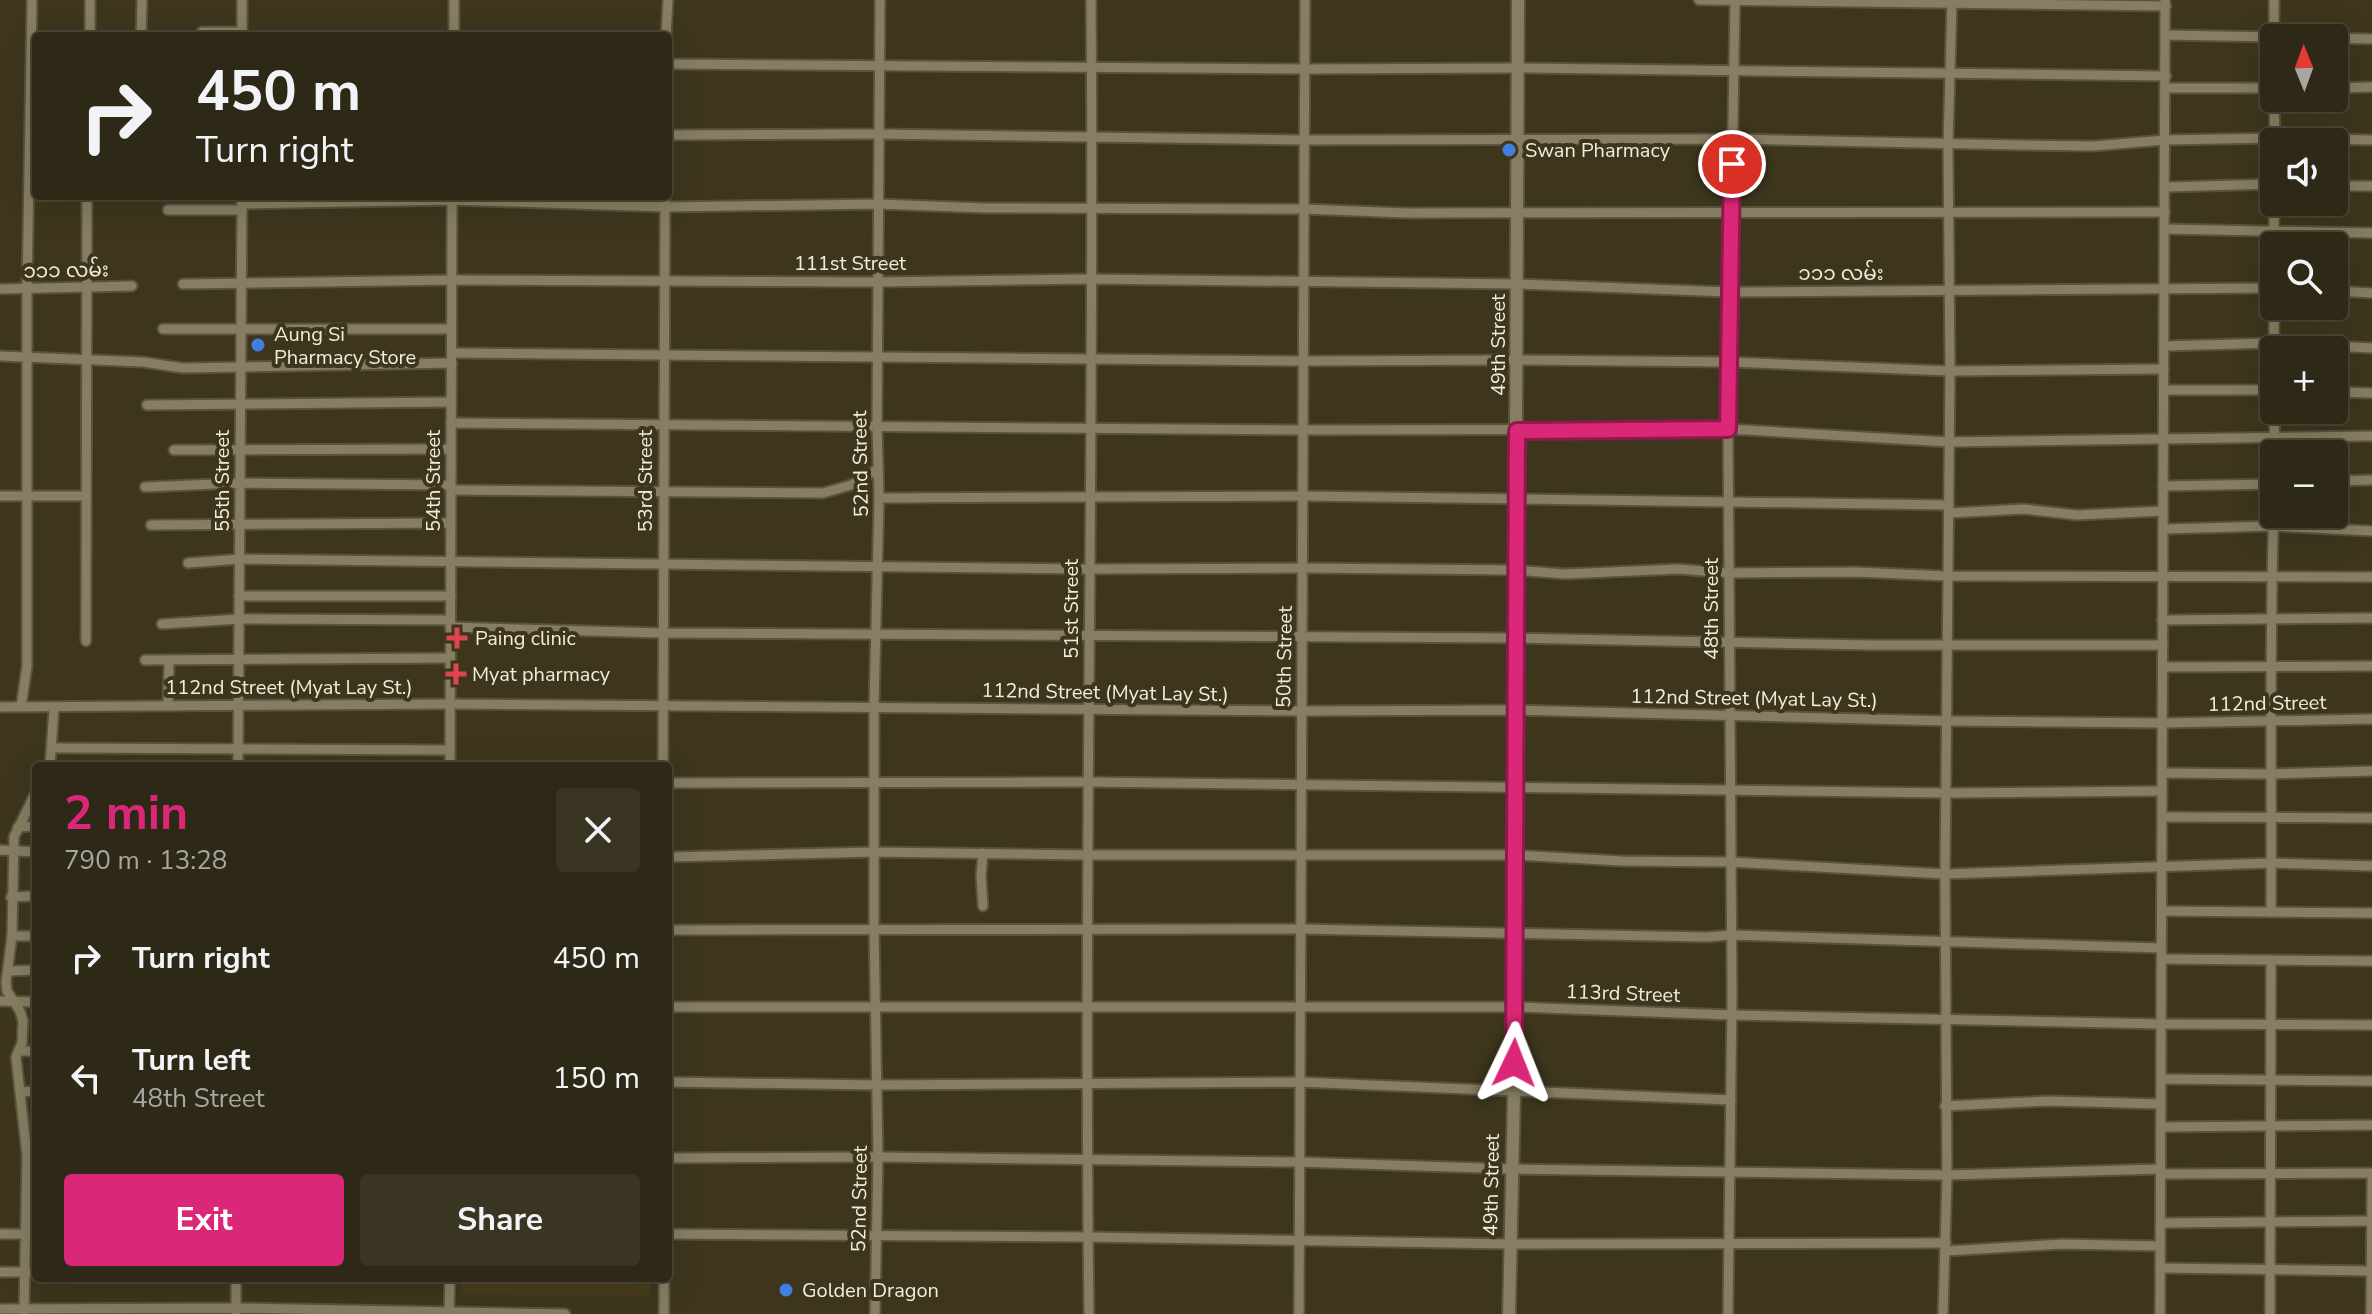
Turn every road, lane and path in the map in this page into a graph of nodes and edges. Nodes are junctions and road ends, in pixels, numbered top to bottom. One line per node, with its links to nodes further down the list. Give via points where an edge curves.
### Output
1 (32, 0): 17 (street)
2 (90, 0): 18 (street)
3 (142, 0): 19 (street)
4 (242, 0): 20 (street)
5 (454, 0): 21 (street)
6 (668, 0): 22 (street)
7 (880, 0): 28 (street, 52nd Street)
8 (1091, 0): 29 (street, 51st Street)
9 (1305, 0): 31 (street, 50th Street)
10 (1518, 0): 30 (main road, 49th Street)
11 (1699, 0): 12 (street)
12 (1735, 0): 14 (street); 32 (street, 48th Street)
13 (2274, 0): 16 (street)
14 (1952, 2): 15 (street); 33 (street)
15 (2165, 3): 23 (street)
16 (2273, 24)
17 (32, 32)
18 (90, 32)
19 (141, 32)
20 (242, 32)
21 (454, 32)
22 (666, 32)
23 (2166, 35): 24 (street); 34 (street)
24 (2260, 37)
25 (2348, 39): 26 (street)
26 (2372, 39)
27 (672, 64): 28 (street)
28 (879, 65): 29 (street); 39 (street, 52nd Street)
29 (1091, 68): 31 (street); 41 (street, 51st Street)
30 (1518, 68): 31 (street); 32 (street); 48 (main road, 49th Street)
31 (1304, 69): 43 (street, 50th Street)
32 (1734, 70): 33 (street); 42 (street, 48th Street)
33 (1951, 74): 34 (street); 49 (street)
34 (2166, 76): 37 (street)
35 (2260, 85): 37 (street)
36 (2372, 87): 38 (street)
37 (2166, 88): 44 (street)
38 (2348, 88)
39 (878, 134): 40 (street); 41 (street); 61 (street, 52nd Street)
40 (672, 135)
41 (1091, 138): 43 (street); 63 (street, 51st Street)
42 (1733, 139): 48 (street); 49 (street); 69 (street, 48th Street)
43 (1304, 140): 48 (street); 64 (street, 50th Street)
44 (2165, 140): 45 (street); 49 (street, via 2094,146); 54 (street)
45 (2260, 140)
46 (2348, 140): 47 (street)
47 (2372, 140)
48 (1518, 141): 66 (main road, 49th Street)
49 (1948, 144): 68 (street)
50 (32, 155): 86 (street)
51 (2260, 184): 54 (street)
52 (2348, 186): 53 (street)
53 (2372, 186)
54 (2166, 187): 67 (street)
55 (87, 200): 83 (street)
56 (368, 200): 60 (street)
57 (452, 200): 75 (street, 54th Street)
58 (499, 200): 62 (street)
59 (665, 200): 62 (street, 53rd Street)
60 (242, 203): 65 (street); 80 (street, 55th Street)
61 (878, 204): 62 (street); 63 (street); 78 (street, 52nd Street)
62 (665, 207): 77 (street, 53rd Street)
63 (1090, 207): 64 (street); 74 (street, 51st Street)
64 (1304, 209): 66 (street); 76 (street, 50th Street)
65 (168, 210)
66 (1517, 212): 69 (street); 81 (main road, 49th Street)
67 (2165, 212): 68 (street); 70 (street)
68 (1950, 213): 69 (street); 88 (street)
69 (1731, 214): 89 (street, 48th Street)
70 (2165, 229): 71 (street); 87 (street)
71 (2260, 233)
72 (2348, 233): 73 (street)
73 (2372, 233)
74 (1090, 279): 76 (street, 111st Street); 78 (street, 111st Street); 104 (street, 51st Street)
75 (452, 280): 77 (street, 111st Street); 80 (street, 111st Street); 94 (street, 54th Street)
76 (1304, 280): 81 (street, 111st Street); 107 (street, 50th Street)
77 (665, 281): 78 (street, 111st Street); 101 (street, 53rd Street)
78 (878, 282): 102 (street, 52nd Street)
79 (183, 284): 80 (street, 111st Street)
80 (241, 284): 92 (street, 55th Street)
81 (1518, 284): 89 (street, ၁၁၁ လမ်း); 106 (main road, 49th Street)
82 (132, 286): 83 (street, ၁၁၁ လမ်း)
83 (86, 287): 86 (street, ၁၁၁ လမ်း); 105 (street)
84 (2260, 288): 87 (street)
85 (0, 289): 86 (street, ၁၁၁ လမ်း)
86 (27, 289): 100 (street)
87 (2164, 289): 88 (street, ၁၁၁ လမ်း); 96 (street)
88 (1950, 291): 89 (street, ၁၁၁ လမ်း); 111 (street)
89 (1730, 292): 108 (street, 48th Street)
90 (2348, 292): 91 (street)
91 (2372, 293)
92 (241, 328): 93 (street); 94 (street); 109 (street, 55th Street)
93 (163, 329)
94 (451, 329): 103 (street, 54th Street)
95 (2260, 343): 96 (street)
96 (2164, 346): 110 (street)
97 (2348, 347): 98 (street)
98 (2372, 348)
99 (0, 356): 100 (street)
100 (26, 356): 105 (street); 144 (street)
101 (664, 356): 102 (street); 103 (street); 120 (street, 53rd Street)
102 (879, 356): 104 (street); 122 (street, 52nd Street)
103 (452, 358): 109 (street); 116 (street, 54th Street)
104 (1092, 358): 107 (street); 123 (street, 51st Street)
105 (86, 359): 109 (street, via 183,368); 145 (street)
106 (1517, 360): 107 (street); 108 (street); 126 (main road, 49th Street)
107 (1302, 361): 125 (street, 50th Street)
108 (1729, 362): 111 (street); 124 (street, 48th Street)
109 (242, 366): 117 (street, 55th Street)
110 (2164, 369): 111 (street); 112 (street)
111 (1950, 371): 130 (street)
112 (2164, 390): 113 (street); 128 (street)
113 (2260, 390)
114 (2348, 392): 115 (street)
115 (2372, 393)
116 (451, 402): 117 (street); 119 (street, 54th Street)
117 (241, 404): 118 (street); 131 (street, 55th Street)
118 (147, 405)
119 (451, 423): 120 (street); 132 (street, 54th Street)
120 (663, 423): 122 (street); 142 (street, 53rd Street)
121 (2275, 424): 129 (street)
122 (877, 426): 123 (street); 134 (street, 52nd Street)
123 (1090, 428): 125 (street); 147 (street, 51st Street)
124 (1728, 429): 126 (street); 130 (street); 150 (street, 48th Street)
125 (1302, 430): 126 (street); 146 (street, 50th Street)
126 (1517, 431): 149 (main road, 49th Street)
127 (2372, 436): 129 (street)
128 (2164, 438): 129 (street); 130 (street); 139 (street)
129 (2276, 438)
130 (1949, 442): 151 (street)
131 (241, 448): 132 (street); 133 (street); 137 (street, 55th Street)
132 (451, 449): 141 (street, 54th Street)
133 (174, 450)
134 (878, 469): 142 (street, via 823,493); 148 (street, 52nd Street)
135 (2372, 480): 136 (street)
136 (2348, 481)
137 (240, 483): 140 (street); 141 (street); 154 (street, 55th Street)
138 (2260, 484): 139 (street)
139 (2163, 486): 152 (street)
140 (145, 487)
141 (451, 488): 142 (street); 153 (street, 54th Street)
142 (663, 492): 163 (street, 53rd Street)
143 (0, 496): 144 (street)
144 (26, 496): 145 (street); 203 (street)
145 (86, 496): 188 (street)
146 (1303, 496): 147 (street); 149 (street); 166 (street, 50th Street)
147 (1089, 497): 148 (street); 167 (street, 51st Street)
148 (879, 498): 165 (street, 52nd Street)
149 (1516, 501): 150 (street); 168 (main road, 49th Street)
150 (1729, 503): 151 (street); 169 (street, 48th Street)
151 (1949, 509): 152 (street, via 2077,515); 170 (street)
152 (2163, 511): 159 (street)
153 (451, 523): 154 (street); 162 (street, 54th Street)
154 (240, 524): 155 (street); 161 (street, 55th Street)
155 (151, 525)
156 (2260, 526): 159 (street)
157 (2273, 528): 171 (street)
158 (2313, 528): 160 (street)
159 (2164, 529): 172 (street)
160 (2372, 531)
161 (240, 559): 162 (street); 164 (street); 174 (street, 55th Street)
162 (450, 561): 163 (street); 175 (street, 54th Street)
163 (662, 562): 165 (street); 182 (street, 53rd Street)
164 (188, 563)
165 (878, 564): 167 (street); 183 (street, 52nd Street)
166 (1303, 568): 167 (street); 168 (street); 186 (street, 50th Street)
167 (1089, 569): 184 (street, 51st Street)
168 (1516, 570): 169 (street); 185 (main road, 49th Street)
169 (1728, 573): 170 (street); 187 (street, 48th Street)
170 (1947, 576): 172 (street); 189 (street)
171 (2271, 576): 172 (street); 173 (street); 179 (street)
172 (2163, 577): 178 (street)
173 (2372, 577)
174 (239, 596): 175 (street); 177 (street, 55th Street)
175 (451, 596): 180 (street, 54th Street)
176 (2372, 618): 179 (street)
177 (239, 619): 180 (street); 181 (street); 194 (street, 55th Street)
178 (2162, 620): 179 (street); 190 (street)
179 (2272, 621): 195 (street)
180 (450, 623): 182 (street); 191 (street, 54th Street)
181 (162, 624)
182 (663, 633): 183 (street); 201 (street, 53rd Street)
183 (876, 635): 184 (street); 204 (street, 52nd Street)
184 (1089, 637): 186 (street); 206 (street, 51st Street)
185 (1515, 638): 186 (street); 187 (street); 207 (main road, 49th Street)
186 (1302, 639): 208 (street, 50th Street)
187 (1728, 640): 189 (street); 209 (street, 48th Street)
188 (86, 641)
189 (1947, 644): 190 (street); 211 (street)
190 (2163, 645): 197 (street)
191 (450, 658): 194 (street); 199 (street, 54th Street)
192 (145, 660): 193 (street)
193 (169, 660): 194 (street); 200 (street)
194 (239, 660): 198 (street, 55th Street)
195 (2273, 666): 196 (street); 197 (street); 212 (street)
196 (2372, 666)
197 (2163, 667): 213 (street)
198 (239, 704): 199 (street, 112nd Street (Myat Lay St.)); 200 (street, 112nd Street (Myat Lay St.)); 214 (street, 55th Street)
199 (450, 704): 201 (street, 112nd Street (Myat Lay St.)); 216 (street, 54th Street)
200 (168, 706): 205 (street, 112nd Street (Myat Lay St.))
201 (663, 706): 204 (street, 112nd Street (Myat Lay St.)); 220 (street, 53rd Street)
202 (0, 707): 203 (street)
203 (23, 707): 205 (street)
204 (874, 707): 206 (street, 112nd Street (Myat Lay St.)); 226 (street, 52nd Street)
205 (51, 708): 215 (street)
206 (1088, 710): 208 (street, 112nd Street (Myat Lay St.)); 224 (street, 51st Street)
207 (1516, 710): 208 (street, 112nd Street (Myat Lay St.)); 209 (street, 112nd Street (Myat Lay St.)); 228 (main road, 49th Street)
208 (1301, 711): 227 (street, 50th Street)
209 (1729, 716): 211 (street, 112nd Street (Myat Lay St.)); 229 (street, 48th Street)
210 (2372, 719): 212 (street, 112nd Street)
211 (1948, 721): 213 (street, 112nd Street (Myat Lay St.)); 231 (street)
212 (2272, 721): 213 (street, 112nd Street); 223 (street)
213 (2163, 723): 222 (street)
214 (238, 747): 215 (street); 216 (street); 218 (street, 55th Street)
215 (53, 748): 217 (street)
216 (450, 750): 219 (street, 54th Street)
217 (51, 762)
218 (238, 762)
219 (450, 762)
220 (663, 762)
221 (2372, 771): 223 (street)
222 (2164, 773): 223 (street); 230 (street)
223 (2270, 774): 235 (street)
224 (1087, 782): 226 (street); 227 (street); 243 (street, 51st Street)
225 (672, 783): 226 (street)
226 (874, 784): 241 (street, 52nd Street)
227 (1301, 785): 228 (street); 245 (street, 50th Street)
228 (1515, 786): 229 (street); 244 (main road, 49th Street)
229 (1731, 789): 231 (street); 247 (street, 48th Street)
230 (2162, 791): 231 (street); 233 (street)
231 (1948, 793): 251 (street)
232 (32, 800): 237 (street)
233 (2162, 817): 235 (street); 249 (street)
234 (2372, 818): 235 (street)
235 (2271, 819): 248 (street)
236 (32, 826): 237 (street)
237 (18, 827): 239 (street)
238 (0, 850): 239 (street)
239 (14, 852): 240 (street); 253 (street)
240 (32, 852)
241 (874, 852): 242 (street); 246 (street); 258 (street, 52nd Street)
242 (983, 853): 243 (street); 254 (street)
243 (1088, 855): 245 (street); 261 (street, 51st Street)
244 (1516, 855): 245 (street); 247 (street); 262 (main road, 49th Street)
245 (1300, 856): 259 (street, 50th Street)
246 (672, 857)
247 (1730, 862): 251 (street); 263 (street, 48th Street)
248 (2271, 863): 249 (street); 250 (street); 256 (street)
249 (2162, 865): 251 (street); 255 (street)
250 (2372, 866)
251 (1945, 874): 266 (street)
252 (32, 896): 253 (street)
253 (11, 897): 264 (street)
254 (983, 906)
255 (2162, 911): 256 (street); 267 (street)
256 (2271, 912): 257 (street)
257 (2372, 913)
258 (874, 929): 260 (street); 261 (street); 277 (street, 52nd Street)
259 (1300, 929): 261 (street); 262 (street); 280 (street, 50th Street)
260 (672, 930)
261 (1086, 931): 279 (street, 51st Street)
262 (1515, 933): 263 (street); 278 (main road, 49th Street)
263 (1730, 935): 266 (street); 281 (street, 48th Street)
264 (12, 936): 265 (street); 272 (street)
265 (32, 936)
266 (1946, 941): 267 (street); 282 (street)
267 (2161, 948): 268 (street)
268 (2162, 959): 269 (street); 284 (street)
269 (2271, 960): 270 (street); 283 (street)
270 (2372, 961)
271 (32, 970): 272 (street)
272 (8, 971): 274 (street)
273 (0, 1001): 274 (street)
274 (12, 1001): 275 (street); 286 (street, via 23,1021)
275 (32, 1002)
276 (672, 1007): 277 (street, 113rd Street)
277 (875, 1007): 279 (street, 113rd Street); 294 (street, 52nd Street)
278 (1516, 1007): 280 (street, 113rd Street); 281 (street, 113rd Street); 297 (main road, 49th Street)
279 (1085, 1008): 280 (street, 113rd Street); 292 (street, 51st Street)
280 (1299, 1009): 293 (street, 50th Street)
281 (1731, 1015): 282 (street, 113rd Street); 298 (street, 48th Street)
282 (1946, 1019): 284 (street, 113rd Street); 300 (street)
283 (2271, 1023): 284 (street, 113rd Street); 285 (street, 113rd Street); 289 (street)
284 (2161, 1024): 288 (street)
285 (2372, 1025)
286 (20, 1051): 287 (street); 296 (street)
287 (32, 1051)
288 (2161, 1079): 289 (street); 299 (street)
289 (2271, 1080): 290 (street); 302 (street)
290 (2372, 1081)
291 (672, 1082): 294 (street)
292 (1086, 1082): 293 (street); 294 (street); 308 (street, 51st Street)
293 (1299, 1082): 297 (street); 309 (street, 50th Street)
294 (877, 1085): 306 (street, 52nd Street)
295 (32, 1091): 296 (street)
296 (20, 1092): 303 (street)
297 (1513, 1092): 298 (street); 310 (main road, 49th Street)
298 (1731, 1100): 312 (street, 48th Street)
299 (2161, 1104): 300 (street, via 2049,1101); 305 (street)
300 (1945, 1106): 314 (street)
301 (2372, 1125): 302 (street)
302 (2271, 1126): 305 (street); 313 (street)
303 (25, 1127): 304 (street); 316 (street)
304 (32, 1127)
305 (2161, 1127): 311 (street)
306 (878, 1157): 307 (street); 308 (street); 323 (street, 52nd Street)
307 (672, 1158)
308 (1087, 1161): 309 (street); 324 (street, 51st Street)
309 (1299, 1162): 310 (street); 325 (street, 50th Street)
310 (1512, 1169): 312 (street); 327 (main road, 49th Street)
311 (2161, 1171): 313 (street); 314 (street); 319 (street)
312 (1728, 1172): 314 (street); 326 (street, 48th Street)
313 (2270, 1174): 315 (street); 318 (street)
314 (1947, 1175): 329 (street)
315 (2372, 1175): 317 (street)
316 (32, 1194): 321 (street)
317 (2372, 1221): 318 (street); 335 (street)
318 (2270, 1222): 319 (street); 331 (street)
319 (2161, 1223): 328 (street)
320 (0, 1234): 321 (street)
321 (31, 1234): 333 (street)
322 (672, 1234): 323 (street)
323 (876, 1237): 324 (street); 345 (street, 52nd Street)
324 (1088, 1237): 325 (street); 346 (street, 51st Street)
325 (1299, 1240): 327 (street); 347 (street, 50th Street)
326 (1728, 1242): 327 (street); 329 (street); 349 (street, 48th Street)
327 (1510, 1244): 348 (main road, 49th Street)
328 (2160, 1246): 329 (street); 330 (street)
329 (1945, 1247): 350 (street)
330 (2160, 1268): 331 (street); 351 (street)
331 (2270, 1270): 335 (street); 352 (street)
332 (0, 1272): 333 (street)
333 (25, 1272): 334 (street); 340 (street)
334 (32, 1272)
335 (2372, 1272): 353 (street)
336 (236, 1282): 341 (street)
337 (450, 1282): 342 (street)
338 (664, 1282): 344 (street)
339 (0, 1309): 340 (street)
340 (24, 1311): 341 (street)
341 (236, 1311): 342 (street)
342 (449, 1312): 343 (street)
343 (565, 1314)
344 (664, 1314)
345 (875, 1314)
346 (1089, 1314)
347 (1299, 1314)
348 (1509, 1314)
349 (1728, 1314)
350 (1943, 1314)
351 (2160, 1314)
352 (2270, 1314)
353 (2371, 1314)

